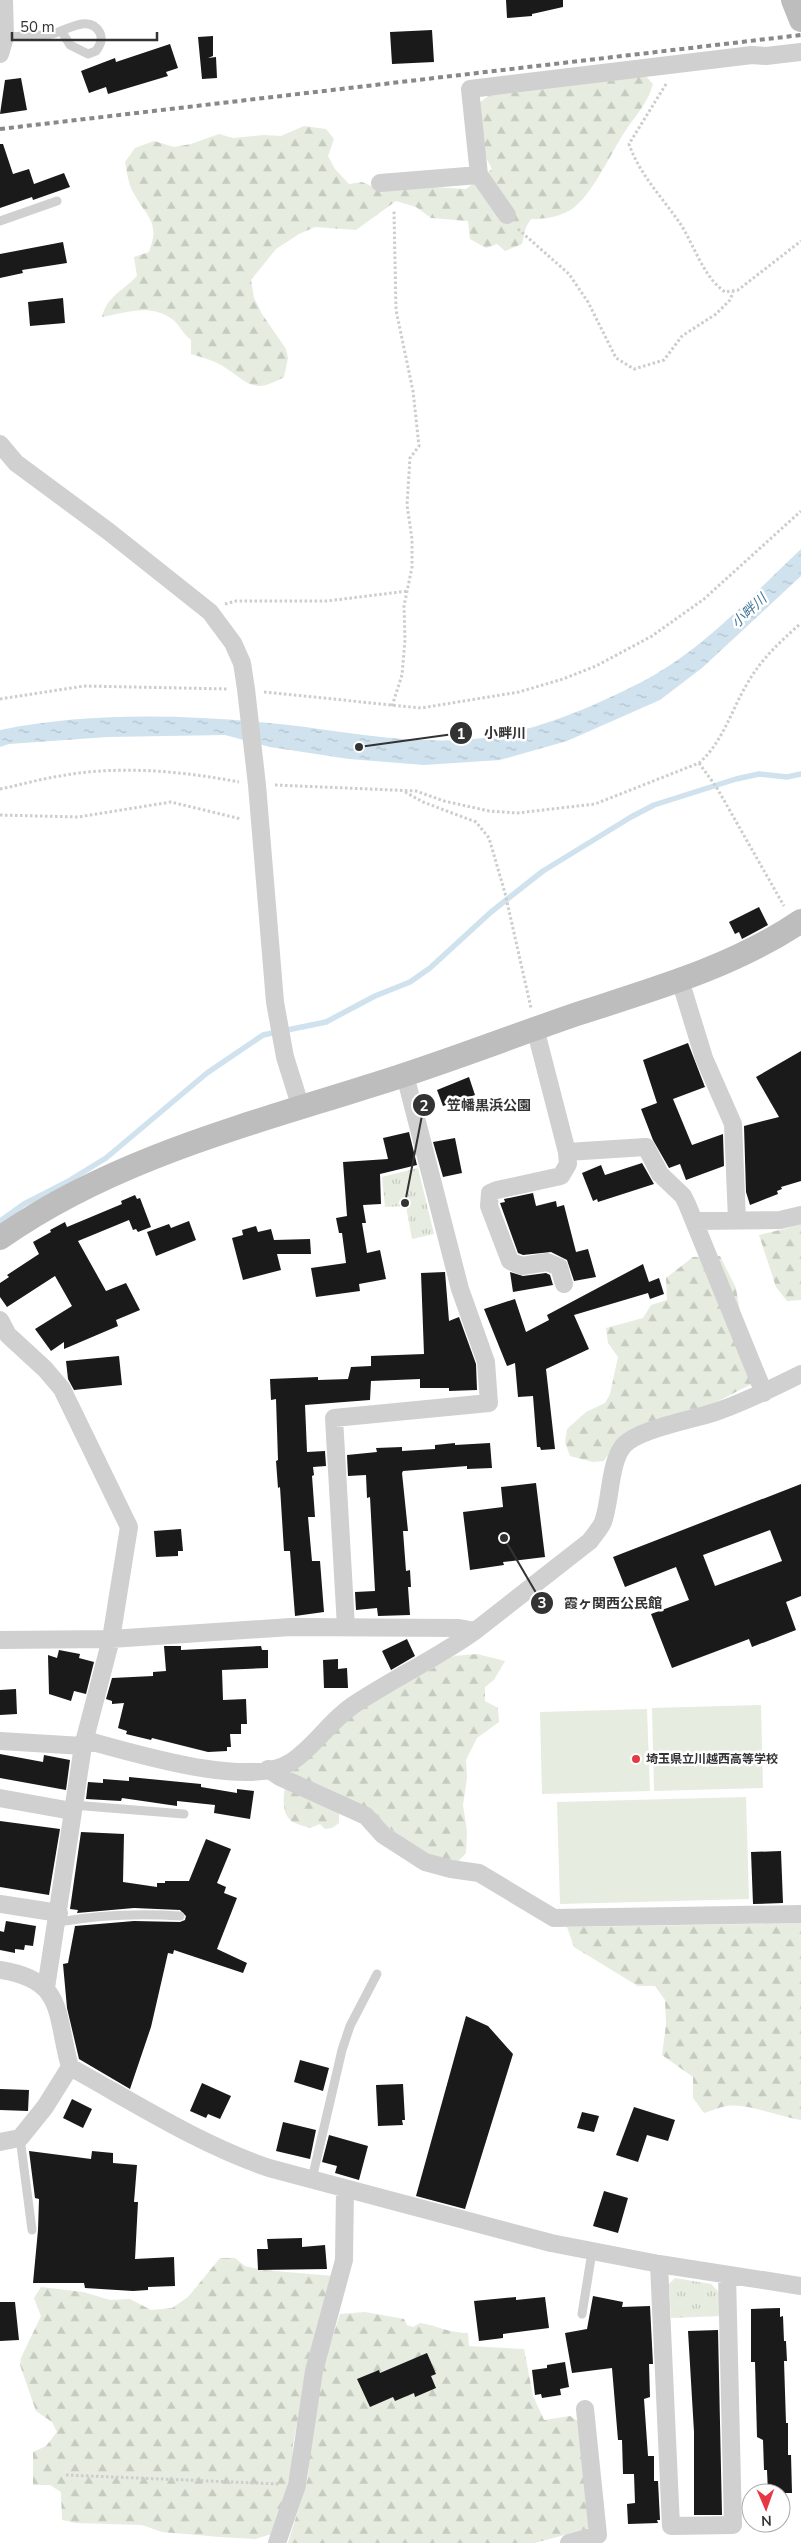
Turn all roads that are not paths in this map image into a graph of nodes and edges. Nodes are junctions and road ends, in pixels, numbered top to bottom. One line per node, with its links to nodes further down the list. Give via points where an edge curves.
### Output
1 (4, 0): 5 (street)
2 (793, 0): 3 (street)
3 (801, 20)
4 (62, 32): 5 (lane)
5 (3, 46)
6 (801, 52): 7 (street, via 470,89)
7 (479, 175): 8 (street); 10 (street)
8 (380, 184)
9 (57, 201): 11 (lane)
10 (507, 215)
11 (0, 221)
12 (0, 444): 17 (street, via 16,463 210,612 233,643 242,663 246,689 275,1002 285,1057)
13 (800, 927): 14 (street, via 720,966)
14 (680, 980): 15 (street); 20 (street, via 704,1058 733,1124)
15 (535, 1028): 16 (street); 18 (street)
16 (405, 1075): 17 (street); 27 (street, via 460,1289 486,1362 489,1403 334,1418)
17 (301, 1108): 22 (street, via 128,1167 86,1186)
18 (567, 1152): 21 (street, via 646,1146 660,1174 683,1196); 23 (street, via 568,1164 561,1176 497,1190 490,1193 489,1198 495,1225 510,1262 522,1266 547,1262 559,1267)
19 (801, 1215): 20 (street, via 780,1220)
20 (737, 1220): 21 (street)
21 (694, 1221): 26 (street)
22 (0, 1238)
23 (564, 1284)
24 (3, 1333): 29 (street, via 45,1369 62,1389 129,1527)
25 (801, 1374): 26 (street)
26 (764, 1393): 28 (street, via 719,1411 652,1430 624,1445 612,1471 602,1524 590,1541)
27 (346, 1627): 28 (street, via 459,1628); 29 (street, via 252,1628)
28 (475, 1631): 33 (street, via 338,1715 292,1762)
29 (111, 1639): 30 (street); 32 (street)
30 (0, 1640)
31 (0, 1741): 32 (street)
32 (84, 1743): 33 (street, via 232,1773); 35 (street)
33 (268, 1769): 38 (street, via 366,1816 383,1834 424,1862 479,1873 554,1918)
34 (0, 1798): 35 (street)
35 (72, 1808): 36 (lane); 40 (street)
36 (184, 1814)
37 (0, 1904): 40 (street)
38 (801, 1914)
39 (180, 1916): 40 (lane, via 144,1913)
40 (58, 1917): 43 (street)
41 (0, 1970): 43 (street, via 26,1975)
42 (377, 1974): 47 (lane, via 350,2026 342,2050)
43 (46, 1988): 44 (street, via 58,2008)
44 (70, 2067): 45 (street); 47 (street, via 240,2158)
45 (20, 2138): 46 (street); 49 (lane)
46 (0, 2142)
47 (312, 2179): 48 (street)
48 (345, 2188): 50 (street); 56 (street, via 344,2260 314,2372 297,2485)
49 (32, 2230)
50 (592, 2252): 51 (street); 54 (lane)
51 (659, 2264): 52 (street); 52 (street, via 671,2526 734,2525)
52 (727, 2275): 53 (street)
53 (801, 2286)
54 (582, 2314)
55 (585, 2409): 57 (street, via 598,2535)
56 (277, 2543)
57 (569, 2543)

